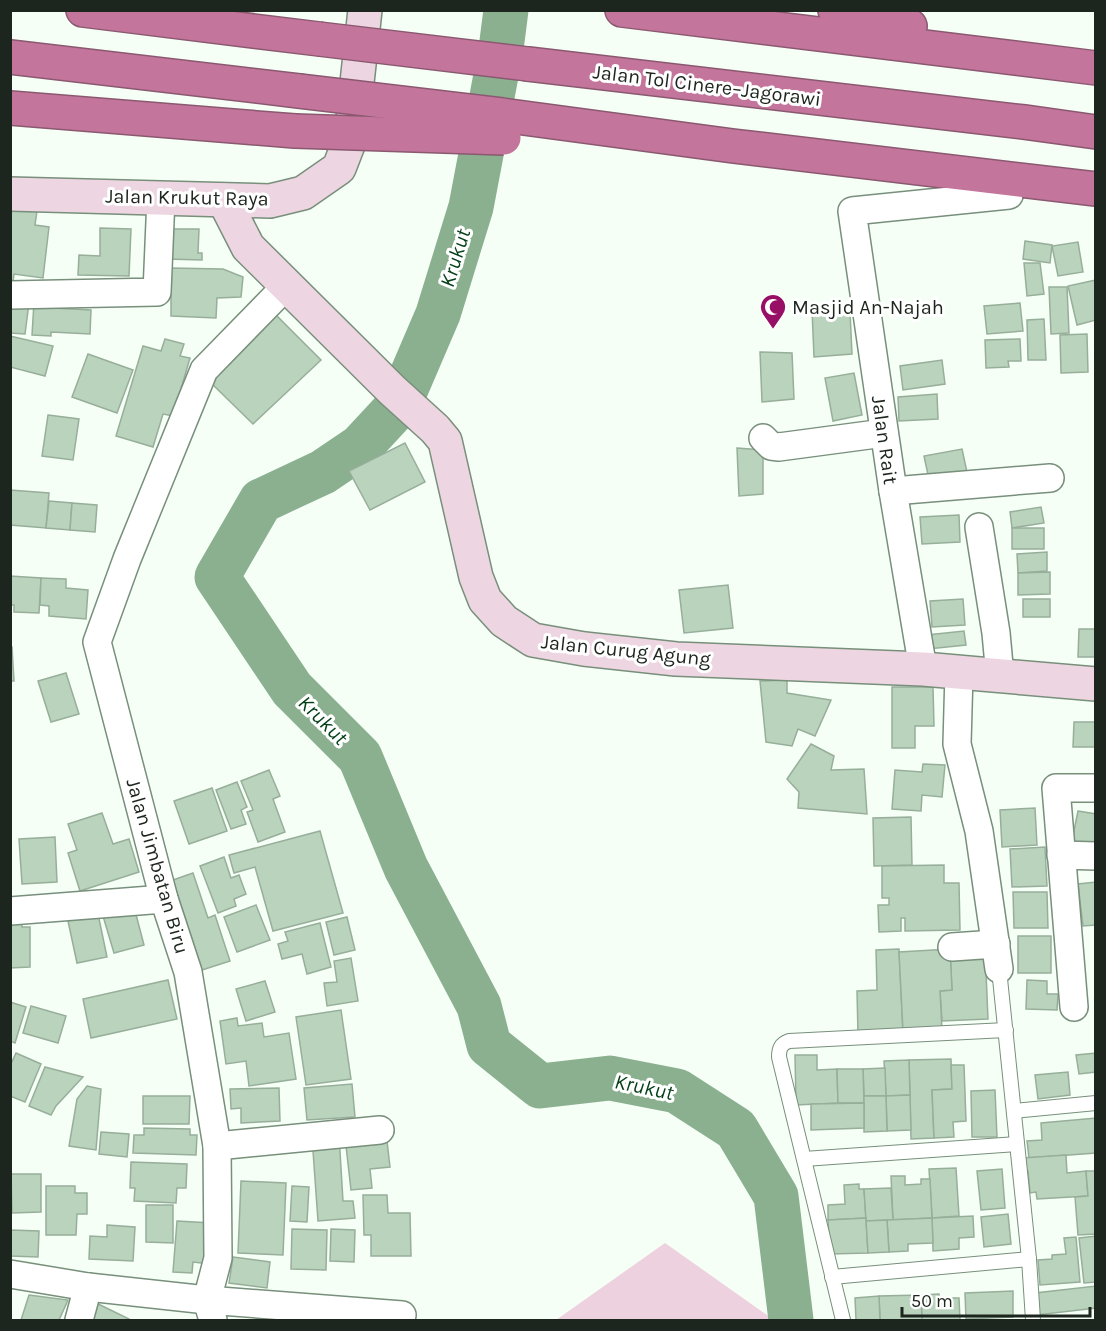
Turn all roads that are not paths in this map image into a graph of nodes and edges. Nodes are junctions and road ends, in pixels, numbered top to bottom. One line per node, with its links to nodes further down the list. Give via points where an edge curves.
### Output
1 (83, 10): 10 (highway, Jalan Tol Cinere–Jagorawi, bridge)
2 (365, 10): 15 (street, Jalan Krukut Raya, via 351,137 339,168 303,193 270,201)
3 (622, 10): 7 (highway)
4 (835, 10): 6 (highway)
5 (10, 57): 9 (highway, bridge, via 299,91)
6 (1095, 63)
7 (1095, 68)
8 (10, 108): 9 (highway, bridge, via 294,131)
9 (503, 126): 11 (highway, via 733,146)
10 (1095, 132)
11 (1095, 189)
12 (10, 194): 14 (street, Jalan Krukut Raya)
13 (1009, 195): 18 (street, Jalan Rait, via 852,211)
14 (161, 198): 15 (street, Jalan Krukut Raya); 17 (street, via 157,292)
15 (224, 200): 16 (street, Jalan Curug Agung, via 248,247)
16 (286, 286): 23 (street, Jalan Curug Agung, via 445,441 485,600 504,621 533,640 676,659); 30 (street, Jalan Jimbatan Biru, via 204,370 127,559 98,642)
17 (10, 295)
18 (884, 433): 19 (street, via 779,447 771,446); 21 (street, Jalan Rait)
19 (763, 438)
20 (1050, 478): 21 (street)
21 (893, 491): 23 (street, Jalan Rait)
22 (979, 527): 25 (street)
23 (922, 669): 24 (street, Jalan Curug Agung)
24 (959, 673): 25 (street, Jalan Curug Agung); 33 (street, via 957,744 979,831)
25 (1000, 676): 26 (street, Jalan Curug Agung)
26 (1095, 684)
27 (1095, 788): 28 (street, via 1056,788)
28 (1062, 855): 29 (street); 34 (street)
29 (1095, 856)
30 (164, 899): 31 (street); 40 (street, Jalan Jimbatan Biru, via 188,972)
31 (10, 911)
32 (952, 947): 33 (street)
33 (997, 956): 35 (lane)
34 (1074, 1007)
35 (1006, 1030): 37 (lane); 41 (lane, via 783,1044 779,1057)
36 (1095, 1103): 37 (lane)
37 (1014, 1111): 39 (lane)
38 (380, 1130): 40 (street)
39 (1017, 1144): 41 (lane); 42 (lane)
40 (217, 1146): 46 (street, Jalan Jimbatan Biru, via 218,1258)
41 (804, 1159): 44 (lane)
42 (1029, 1259): 44 (lane); 50 (lane)
43 (10, 1274): 45 (street)
44 (832, 1277): 49 (lane)
45 (88, 1287): 46 (street); 48 (street)
46 (210, 1310): 47 (street)
47 (402, 1315)
48 (79, 1320)
49 (843, 1320)
50 (1033, 1320)

